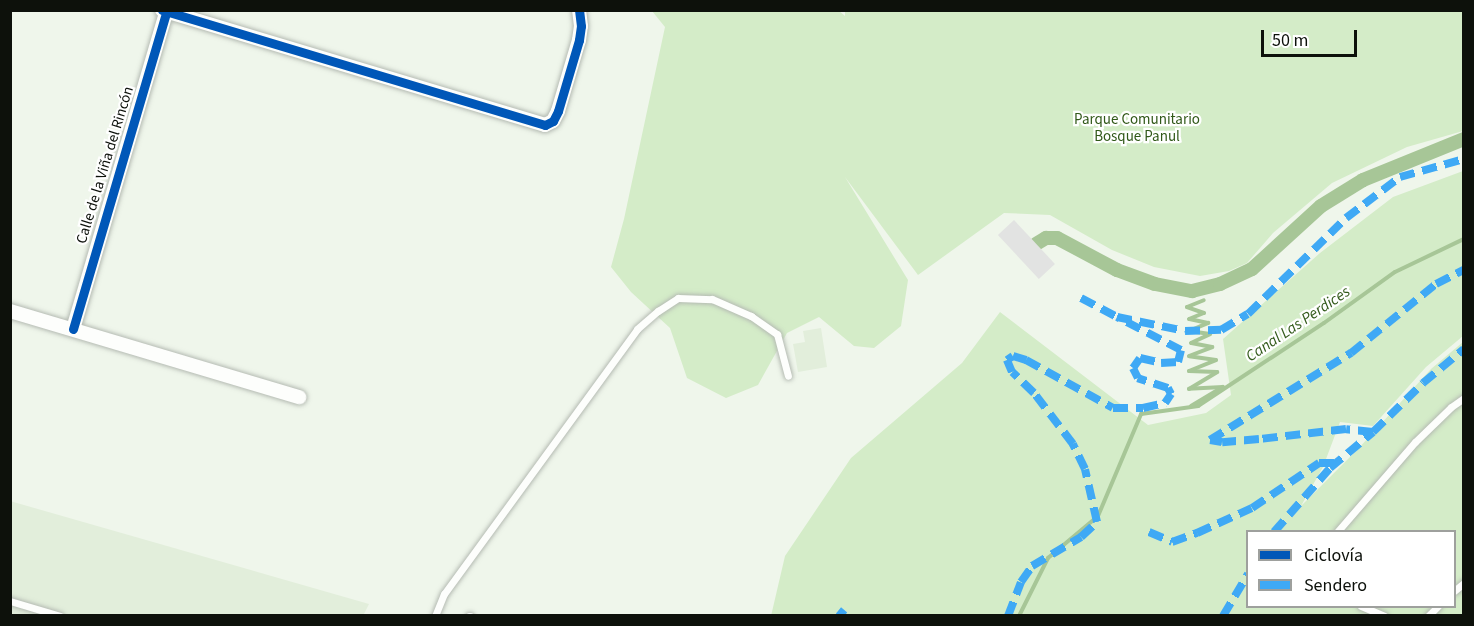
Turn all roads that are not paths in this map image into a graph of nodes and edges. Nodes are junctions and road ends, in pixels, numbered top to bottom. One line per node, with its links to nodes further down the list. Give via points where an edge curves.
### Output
1 (579, 10): 2 (street, via 579,40 558,111 554,121 544,125)
2 (165, 11): 4 (street, Calle de la Viña del Rincón)
3 (10, 311): 4 (street)
4 (73, 329): 6 (street)
5 (788, 376): 12 (lane, via 777,334 751,316 712,299 678,298 658,311 637,329 444,594)
6 (299, 397)
7 (1464, 398): 8 (lane, via 1415,442)
8 (1338, 530)
9 (10, 601): 11 (lane)
10 (1366, 608): 13 (lane)
11 (60, 615)
12 (435, 615)
13 (1384, 615)

